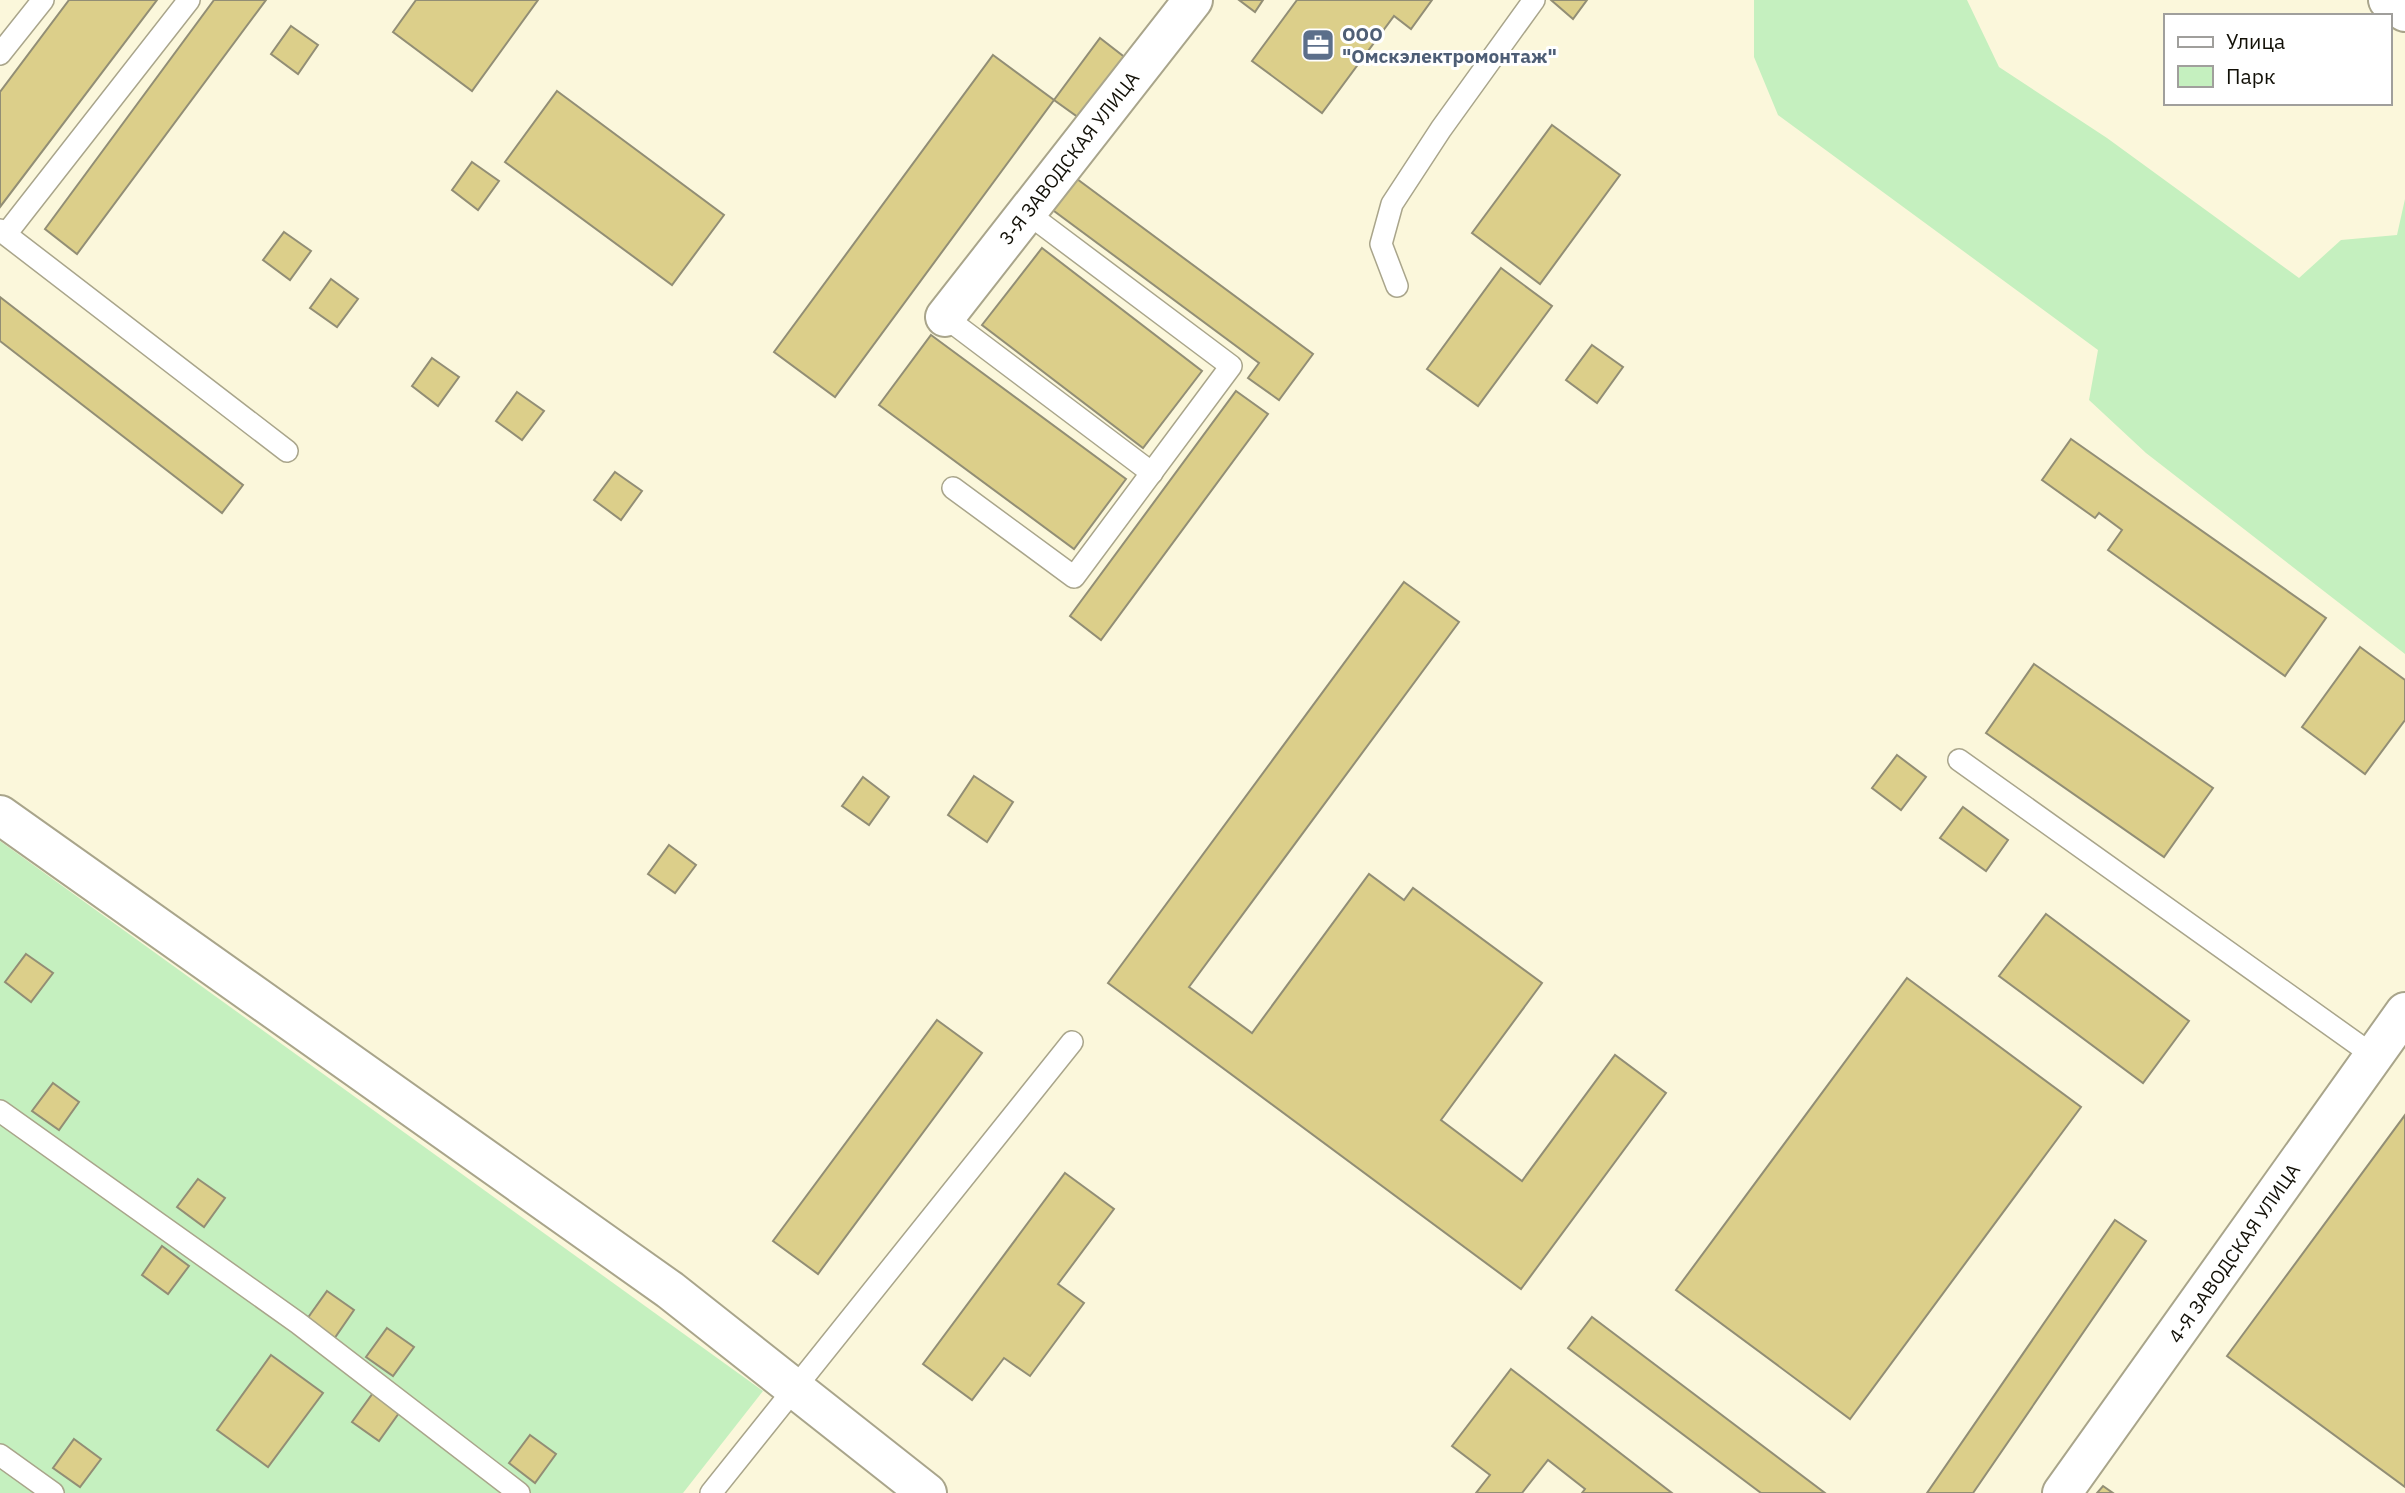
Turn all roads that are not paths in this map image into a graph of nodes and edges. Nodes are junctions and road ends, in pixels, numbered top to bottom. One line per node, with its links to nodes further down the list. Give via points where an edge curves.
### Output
1 (43, 0): 7 (lane)
2 (189, 0): 9 (lane)
3 (1193, 0): 8 (street, 3-Я ЗАВОДСКАЯ УЛИЦА)
4 (1534, 0): 10 (lane, via 1392,204 1381,244)
5 (2388, 0): 6 (street)
6 (2405, 12)
7 (0, 54)
8 (1026, 212): 11 (street, 3-Я ЗАВОДСКАЯ УЛИЦА); 13 (lane, via 1231,366)
9 (3, 232): 12 (lane)
10 (1397, 286)
11 (945, 317): 13 (lane)
12 (287, 451)
13 (1152, 473): 14 (lane, via 1074,577)
14 (953, 488)
15 (1959, 760): 19 (lane)
16 (0, 815): 21 (street, via 670,1290)
17 (2405, 1012): 19 (street, 4-Я ЗАВОДСКАЯ УЛИЦА)
18 (1072, 1042): 21 (lane)
19 (2374, 1056): 27 (street, 4-Я ЗАВОДСКАЯ УЛИЦА)
20 (0, 1111): 24 (lane, via 298,1323)
21 (794, 1390): 25 (lane); 26 (street)
22 (0, 1455): 23 (lane)
23 (53, 1493)
24 (519, 1493)
25 (711, 1493)
26 (927, 1493)
27 (2062, 1493)

